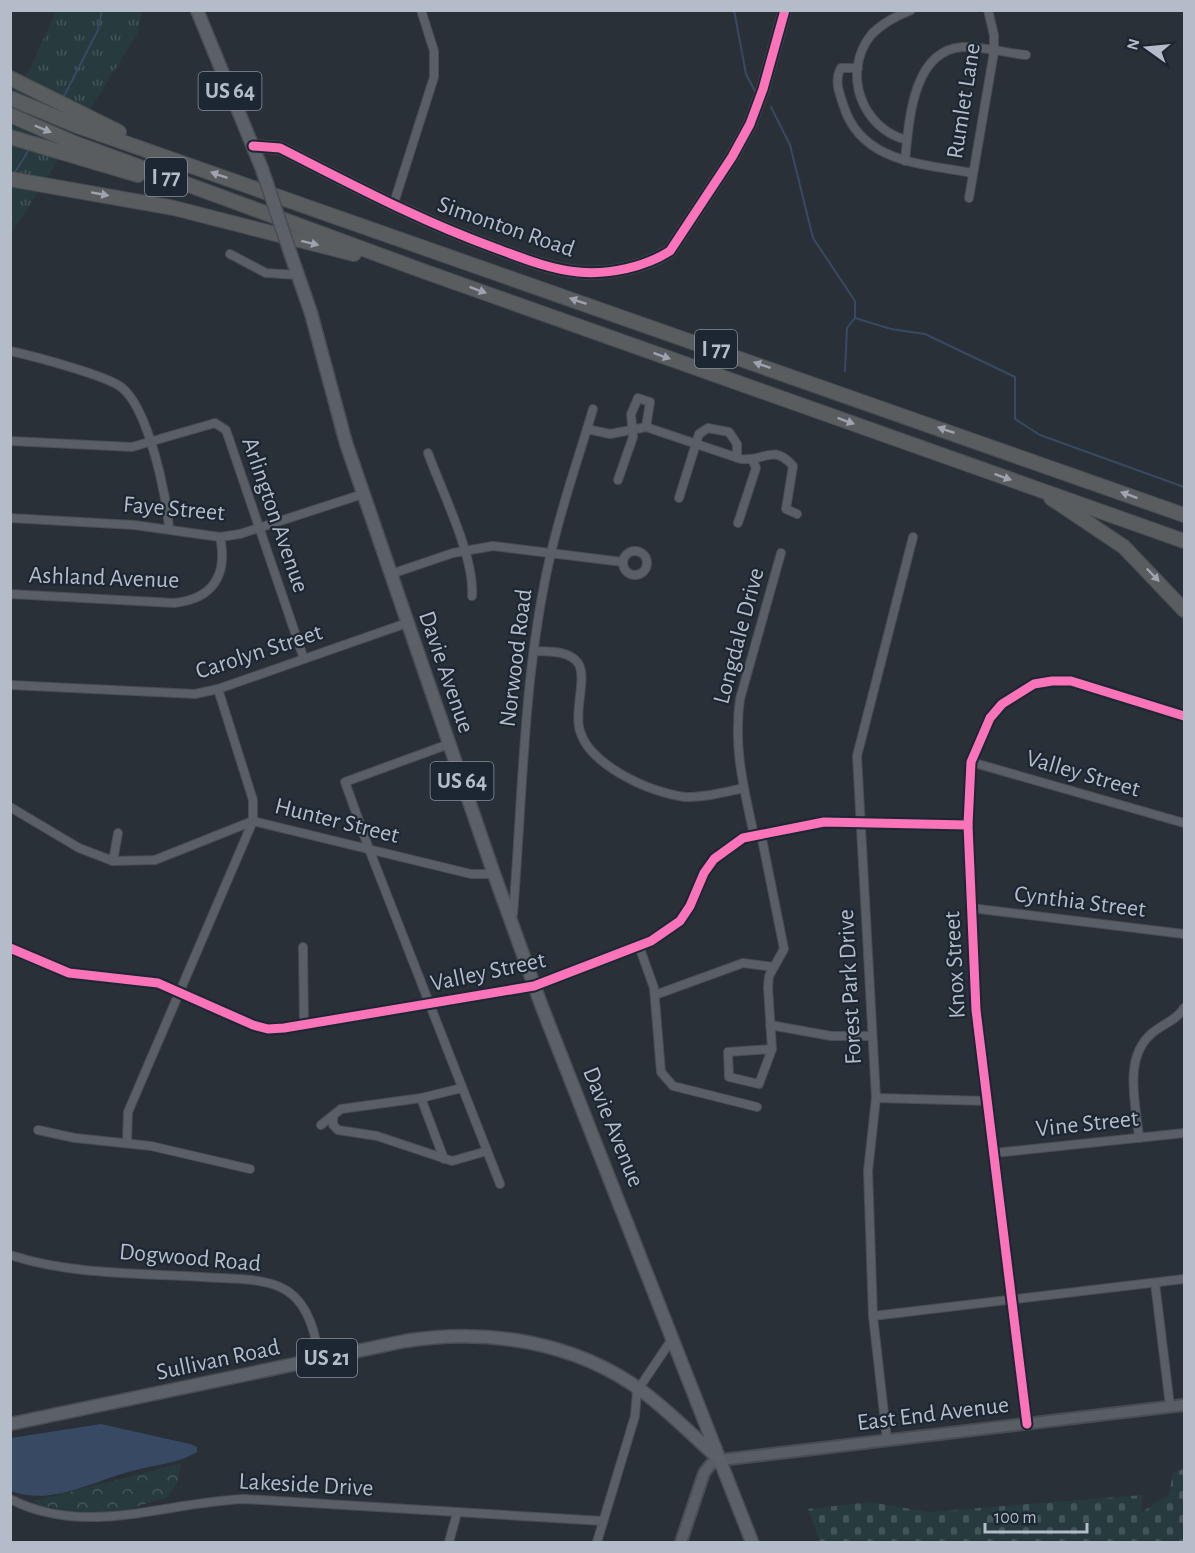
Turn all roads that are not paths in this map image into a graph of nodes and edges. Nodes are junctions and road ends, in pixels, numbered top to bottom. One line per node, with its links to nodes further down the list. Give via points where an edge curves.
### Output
1 (197, 10): 16 (main road, Davie Avenue / US 64)
2 (421, 10): 22 (street, via 434,51 434,77)
3 (785, 10): 22 (street, Simonton Road, via 750,124 681,238 656,260 602,272 561,270 444,229)
4 (911, 10): 6 (street)
5 (988, 10): 7 (street, Rumlet Lane)
6 (892, 14): 9 (street, via 870,37)
7 (994, 52): 8 (street); 15 (street, via 962,47 929,62 921,75); 19 (street, Rumlet Lane)
8 (1026, 55)
9 (858, 68): 15 (street, via 858,91 872,119 885,131); 18 (street, via 841,68 837,76 846,114 875,149)
10 (10, 78): 13 (highway)
11 (10, 98): 13 (highway)
12 (13, 116): 17 (highway, I 77, one-way to 17)
13 (85, 123): 42 (highway, I 77, one-way to 13, via 190,165)
14 (10, 137): 17 (highway)
15 (907, 140): 18 (street)
16 (253, 146): 22 (street, Simonton Road, via 280,148); 25 (main road, Davie Avenue / US 64, bridge)
17 (68, 147): 24 (highway, I 77)
18 (905, 161): 19 (street)
19 (973, 173): 21 (street, Rumlet Lane)
20 (10, 179): 24 (highway, one-way to 24, via 174,208)
21 (969, 198)
22 (393, 206)
23 (230, 254): 25 (street, via 266,273)
24 (423, 271): 38 (highway, I 77, one-way to 38)
25 (298, 275): 39 (main road, Davie Avenue / US 64)
26 (10, 351): 32 (street, via 120,386 132,398)
27 (593, 409): 30 (street, Norwood Road)
28 (645, 427): 29 (street); 29 (street, via 650,402 638,398 631,414); 33 (street)
29 (632, 428): 30 (street, via 610,434); 37 (street, via 633,437)
30 (587, 429): 51 (street, Norwood Road)
31 (10, 441): 32 (street, via 119,448)
32 (150, 443): 45 (street, Arlington Avenue, via 215,423 226,430); 46 (street, via 166,494)
33 (696, 443): 35 (street); 35 (street, via 699,434 708,428 729,432 737,444); 40 (street)
34 (428, 453): 50 (street, Davie Avenue)
35 (737, 458): 36 (street)
36 (753, 460): 41 (street, via 780,453 793,466 786,509); 44 (street, via 756,468)
37 (618, 480)
38 (1040, 490): 49 (highway, I 77); 57 (highway, one-way to 57, via 1124,547)
39 (363, 494): 45 (street, Faye Street); 54 (main road, Davie Avenue / US 64)
40 (678, 498)
41 (796, 514)
42 (1185, 514)
43 (10, 518): 46 (street, Faye Street)
44 (738, 523)
45 (259, 528): 47 (street, Faye Street); 60 (street, Arlington Avenue)
46 (168, 530): 47 (street, Faye Street)
47 (220, 537): 55 (street, Ashland Avenue, via 221,570 214,584 189,602)
48 (913, 537): 69 (street, Forest Park Drive, via 857,756)
49 (1185, 541)
50 (464, 550): 51 (street, via 493,546); 54 (street); 56 (street, Davie Avenue, via 473,580)
51 (550, 553): 53 (street); 59 (street, Norwood Road)
52 (781, 553): 66 (street, Longdale Drive, via 740,699 737,749)
53 (623, 562)
54 (391, 573): 58 (main road, Davie Avenue / US 64)
55 (10, 594)
56 (472, 596)
57 (1185, 610)
58 (407, 623): 60 (street, Carolyn Street); 64 (main road, Davie Avenue / US 64)
59 (536, 651): 66 (street, via 566,654 580,665 577,713 581,737 588,749 609,767 657,790 685,796); 78 (street, Norwood Road)
60 (304, 659): 62 (street, Carolyn Street)
61 (10, 685): 62 (street, Carolyn Street, via 172,694)
62 (218, 689): 68 (street, via 253,800)
63 (1185, 716): 65 (street, Knox Street, via 1071,681 1037,684 1017,692 990,718)
64 (449, 744): 74 (street, via 345,782); 76 (main road, Davie Avenue / US 64)
65 (971, 762): 70 (street, Valley Street); 71 (street, Knox Street)
66 (744, 788): 73 (street, Longdale Drive)
67 (10, 807): 75 (street, Hunter Street, via 80,848)
68 (253, 821): 74 (street, Hunter Street); 75 (street, Hunter Street, via 154,860); 85 (street)
69 (860, 821): 71 (street, Valley Street); 73 (street, Valley Street, via 824,822); 91 (street, Forest Park Drive)
70 (1185, 823)
71 (968, 825): 77 (street, Knox Street)
72 (118, 833): 75 (street)
73 (758, 835): 80 (street, Valley Street, via 727,846 704,873 680,921); 83 (street, Longdale Drive, via 784,949)
74 (369, 849): 76 (street, Hunter Street, via 471,874); 87 (street)
75 (113, 861)
76 (494, 874): 78 (main road, Davie Avenue / US 64)
77 (971, 908): 79 (street, Cynthia Street); 96 (street, Knox Street, via 976,1010)
78 (510, 916): 84 (main road, Davie Avenue / US 64)
79 (1185, 934)
80 (639, 946): 84 (street, Valley Street); 86 (street)
81 (303, 947): 89 (street)
82 (10, 948): 85 (street, Valley Street, via 69,973 159,983)
83 (774, 967): 86 (street, via 743,963); 90 (street, Longdale Drive, via 768,987)
84 (534, 986): 87 (street, Valley Street); 114 (main road, Davie Avenue / US 64)
85 (180, 992): 89 (street, Valley Street, via 268,1029); 103 (street, via 128,1112)
86 (655, 995): 97 (street, via 661,1072 666,1080 673,1086)
87 (429, 1005): 89 (street, Valley Street); 93 (street)
88 (1185, 1008): 102 (street, via 1151,1033 1134,1062)
89 (304, 1025)
90 (770, 1025): 91 (street, via 831,1036); 92 (street, Longdale Drive)
91 (872, 1036): 95 (street, Forest Park Drive)
92 (772, 1049): 92 (street, via 759,1084 729,1077 728,1052)
93 (462, 1088): 94 (street); 104 (street)
94 (422, 1098): 98 (street, via 341,1109); 106 (street)
95 (876, 1098): 96 (street); 113 (street, Forest Park Drive, via 868,1171)
96 (988, 1101): 105 (street, Knox Street)
97 (757, 1107)
98 (333, 1118): 99 (street); 106 (street, via 338,1130 377,1136)
99 (321, 1125)
100 (38, 1130): 103 (street)
101 (1185, 1133): 102 (street, Vine Street)
102 (1139, 1138): 105 (street, Vine Street)
103 (127, 1142): 107 (street)
104 (487, 1151): 106 (street, via 460,1160); 108 (street)
105 (994, 1153): 112 (street, Knox Street)
106 (444, 1159)
107 (250, 1169)
108 (500, 1184)
109 (10, 1255): 115 (street, Dogwood Road, via 81,1269 247,1280 280,1287 304,1309 316,1336)
110 (1185, 1279): 111 (street)
111 (1155, 1283): 112 (street); 120 (street)
112 (1012, 1299): 113 (street); 123 (street, Knox Street)
113 (873, 1316): 124 (street, Forest Park Drive)
114 (672, 1335): 116 (main road, Davie Avenue / US 64); 117 (street, via 671,1346)
115 (319, 1360): 117 (main road, Sullivan Road / US 21, via 430,1337 486,1335 573,1355); 122 (main road, Sullivan Road / US 21)
116 (684, 1364): 117 (street, via 677,1358 668,1358); 125 (main road, Davie Avenue / US 64)
117 (641, 1391): 118 (main road, Sullivan Road / US 21); 121 (street)
118 (657, 1404): 121 (street, via 643,1404); 125 (main road, Sullivan Road / US 21)
119 (1185, 1405): 120 (street, East End Avenue)
120 (1170, 1406): 123 (street, East End Avenue)
121 (634, 1416): 128 (street)
122 (10, 1424)
123 (1027, 1424): 124 (street, East End Avenue)
124 (887, 1440): 125 (street, East End Avenue)
125 (721, 1460): 131 (street, via 704,1473); 132 (main road, Davie Avenue / US 21)
126 (10, 1499): 127 (street, Lakeside Drive, via 43,1512 78,1517 112,1518 187,1504 244,1499)
127 (457, 1514): 128 (street, Lakeside Drive); 129 (street)
128 (603, 1521): 130 (street)
129 (449, 1542)
130 (597, 1542)
131 (681, 1542)
132 (752, 1542)

